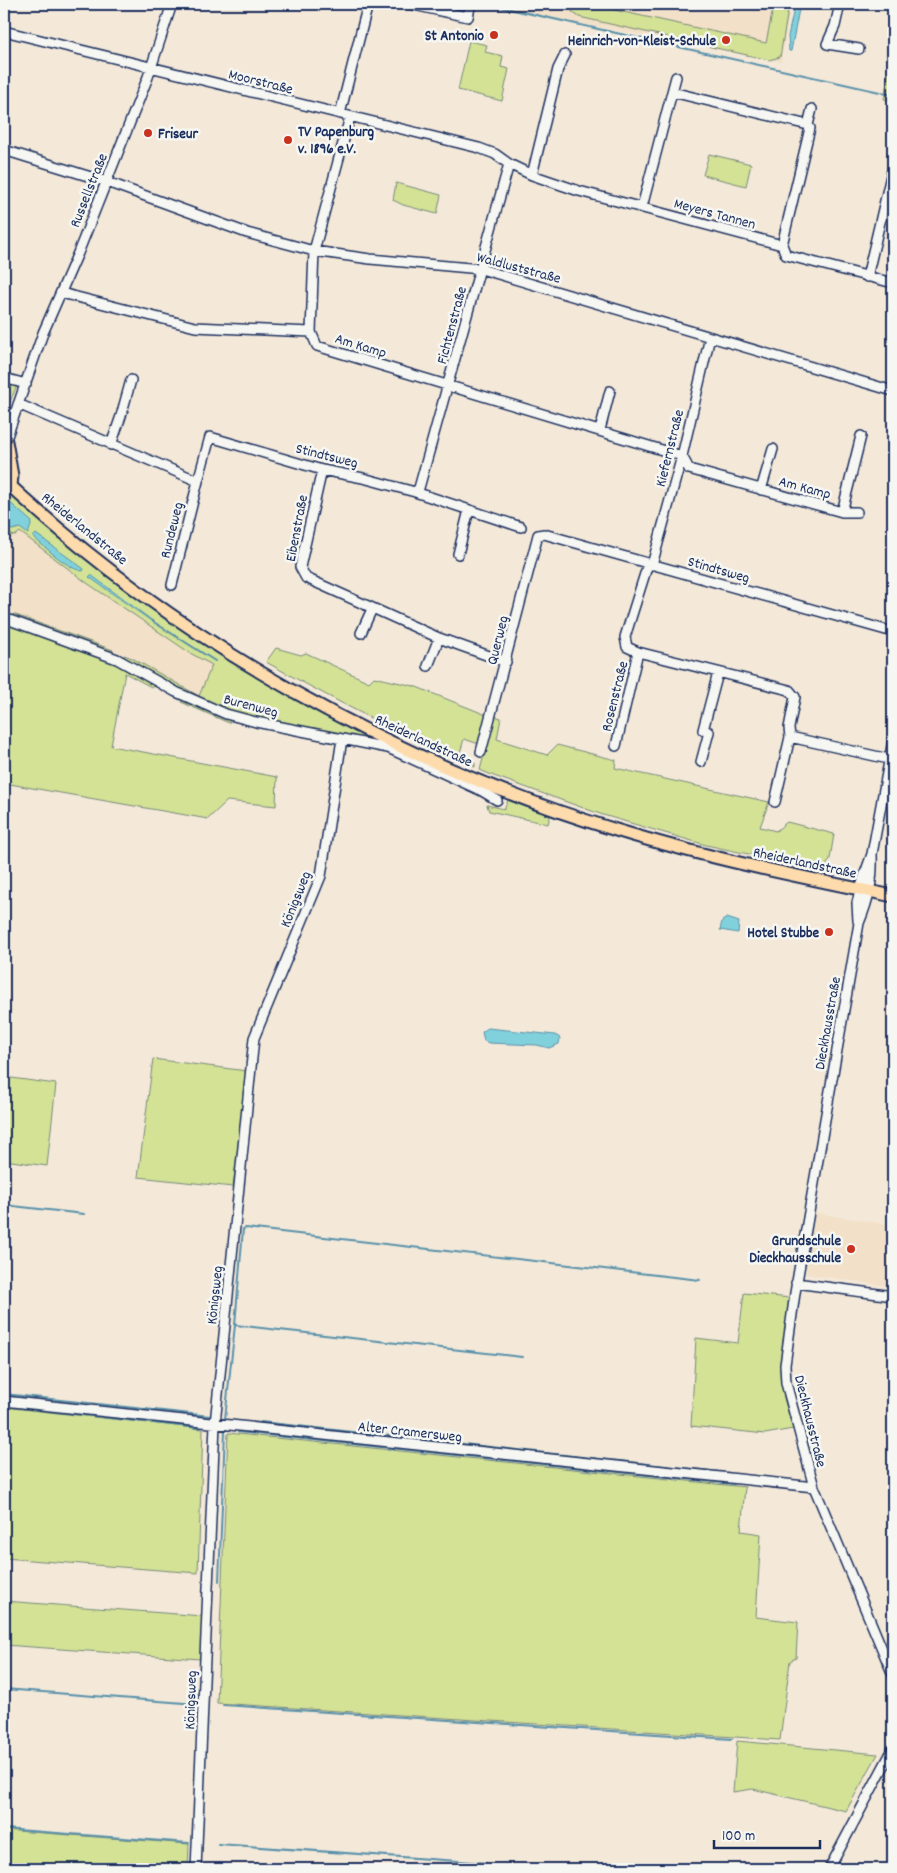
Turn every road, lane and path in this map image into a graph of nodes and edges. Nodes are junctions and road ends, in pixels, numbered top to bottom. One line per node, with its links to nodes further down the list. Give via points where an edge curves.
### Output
1 (172, 4): 9 (street, Russellstraße)
2 (368, 4): 13 (street)
3 (410, 4): 5 (street, via 468,17)
4 (840, 4): 7 (street, via 827,44)
5 (470, 7)
6 (4, 31): 9 (street, Moorstraße)
7 (859, 49)
8 (565, 55): 19 (street, via 558,69)
9 (151, 68): 13 (street, Moorstraße); 20 (street, Russellstraße)
10 (676, 76): 11 (street)
11 (672, 92): 15 (street); 21 (street)
12 (812, 109): 15 (street)
13 (340, 114): 14 (street, Moorstraße)
14 (350, 117): 17 (street, Moorstraße, via 479,148); 23 (street)
15 (808, 125): 22 (street, via 810,128)
16 (4, 150): 20 (street, Waldluststraße)
17 (509, 164): 19 (street, Meyers Tannen); 24 (street, Fichtenstraße)
18 (893, 167): 25 (street)
19 (532, 175): 21 (street, Meyers Tannen)
20 (106, 182): 23 (street, Waldluststraße, via 247,233); 27 (street, Russellstraße)
21 (642, 207): 22 (street, Meyers Tannen)
22 (782, 245): 25 (street, Meyers Tannen, via 786,255)
23 (314, 251): 24 (street, Waldluststraße, via 370,260); 28 (street)
24 (481, 269): 29 (street, Waldluststraße); 33 (street, Fichtenstraße)
25 (867, 277): 26 (street, Meyers Tannen)
26 (893, 283)
27 (61, 293): 28 (street, via 195,327); 32 (street, Russellstraße)
28 (311, 332): 33 (street, Am Kamp, via 316,346)
29 (710, 338): 35 (street, Waldluststraße); 43 (street, Kiefernstraße)
30 (4, 378): 32 (street)
31 (131, 380): 41 (street)
32 (26, 384): 36 (street, Russellstraße)
33 (449, 386): 37 (street, Am Kamp); 48 (street, Fichtenstraße, via 419,488)
34 (610, 391): 37 (street)
35 (893, 392)
36 (18, 404): 40 (street, Russellstraße); 41 (street)
37 (600, 430): 43 (street, Am Kamp)
38 (861, 436): 50 (street, Am Kamp)
39 (208, 438): 44 (street, Stindtsweg); 45 (street, Rundeweg)
40 (5, 440): 46 (main road, via 12,476)
41 (111, 445): 45 (street)
42 (773, 450): 47 (street, Am Kamp)
43 (682, 456): 47 (street, Am Kamp, via 689,469); 55 (street, Kiefernstraße)
44 (322, 470): 48 (street, Stindtsweg); 57 (street, Eibenstraße, via 300,567 306,578)
45 (198, 481): 56 (street, Rundeweg)
46 (7, 483): 75 (main road, Rheiderlandstraße, via 95,558 164,609 271,679 363,729 531,801 615,830 717,858)
47 (761, 490): 50 (street, Am Kamp)
48 (415, 492): 49 (street, Stindtsweg)
49 (469, 510): 52 (street, Stindtsweg); 54 (street)
50 (842, 512): 51 (street, Am Kamp)
51 (858, 512)
52 (521, 527)
53 (538, 535): 55 (street, Stindtsweg); 63 (street, Querweg)
54 (458, 554)
55 (650, 564): 59 (street, Stindtsweg); 62 (street, Rosenstraße, via 625,638 627,647)
56 (172, 585)
57 (372, 609): 60 (street); 61 (street, Eibenstraße)
58 (4, 618): 67 (street, Burenweg, via 117,659 176,692 226,714)
59 (893, 632)
60 (361, 634)
61 (439, 638): 63 (street, Eibenstraße); 64 (street)
62 (638, 652): 65 (street, Rosenstraße); 69 (street, Rosenstraße)
63 (506, 662): 70 (street, Querweg)
64 (428, 666)
65 (718, 673): 66 (street, Rosenstraße, via 789,690 795,697); 72 (street, via 704,730 709,732)
66 (790, 737): 71 (street); 74 (street, Rosenstraße)
67 (342, 739): 73 (street, Burenweg, via 388,748); 80 (street, Königsweg, via 321,876 254,1038)
68 (893, 740): 71 (street, Dieckhausstraße)
69 (616, 746)
70 (482, 752)
71 (891, 760): 75 (street, Dieckhausstraße)
72 (701, 762)
73 (496, 800)
74 (775, 802)
75 (865, 890): 76 (main road, Rheiderlandstraße); 77 (street, Dieckhausstraße, via 857,903 858,923)
76 (893, 896)
77 (796, 1283): 78 (street); 81 (street, Dieckhausstraße, via 785,1365 786,1383)
78 (893, 1296)
79 (4, 1400): 80 (street, Alter Cramersweg)
80 (215, 1424): 81 (street, Alter Cramersweg); 84 (street, Königsweg)
81 (814, 1487): 82 (street, Dieckhausstraße)
82 (893, 1675)
83 (893, 1750): 85 (street)
84 (196, 1869)
85 (829, 1869)

